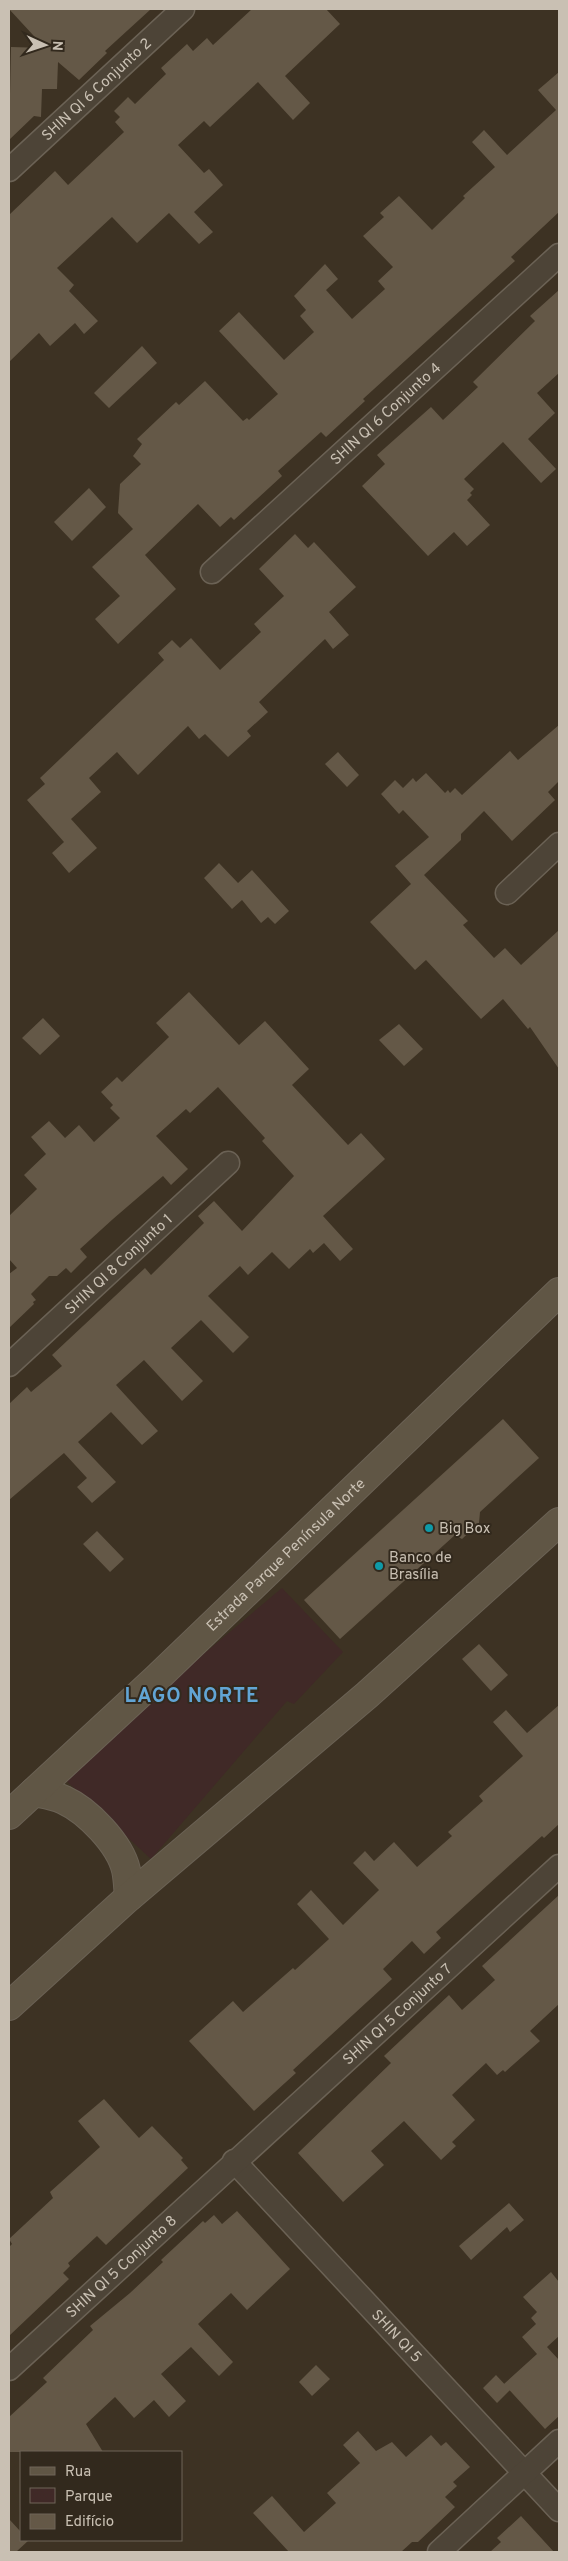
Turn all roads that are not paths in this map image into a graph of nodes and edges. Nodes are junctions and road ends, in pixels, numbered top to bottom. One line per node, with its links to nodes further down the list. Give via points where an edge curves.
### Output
1 (183, 9): 2 (street, SHIN QI 6 Conjunto 2)
2 (9, 170)
3 (559, 254): 4 (street, SHIN QI 6 Conjunto 4)
4 (212, 572)
5 (559, 844): 6 (street)
6 (507, 893)
7 (228, 1163): 9 (street, SHIN QI 8 Conjunto 1)
8 (559, 1292): 11 (main road, Estrada Parque Península Norte)
9 (9, 1365)
10 (559, 1522): 14 (main road, via 367,1695)
11 (34, 1792): 12 (main road, Estrada Parque Península Norte); 14 (main road, via 66,1801 105,1833 126,1869)
12 (9, 1815)
13 (559, 1866): 16 (street, SHIN QI 5 Conjunto 7)
14 (129, 1897): 15 (main road)
15 (9, 2006)
16 (234, 2161): 17 (street, SHIN QI 5 Conjunto 8); 19 (street, SHIN QI 5)
17 (9, 2368)
18 (559, 2441): 19 (street)
19 (524, 2472): 20 (street, SHIN QI 5); 21 (street)
20 (559, 2510)
21 (439, 2552)

